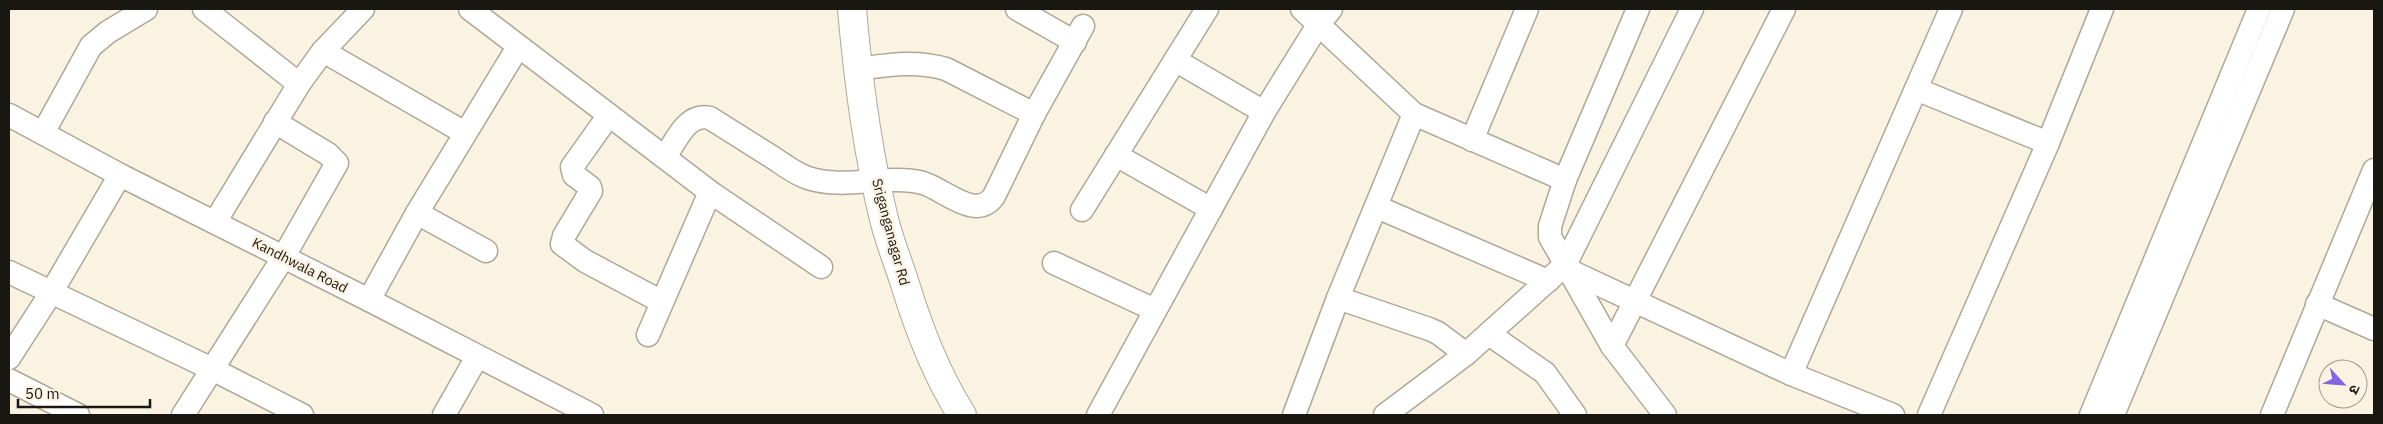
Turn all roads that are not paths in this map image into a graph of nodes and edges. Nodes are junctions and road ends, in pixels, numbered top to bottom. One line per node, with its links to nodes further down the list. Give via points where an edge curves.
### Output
1 (146, 9): 29 (street, via 91,46)
2 (204, 9): 21 (street)
3 (470, 9): 17 (street)
4 (852, 9): 20 (main road, Sriganganagar Rd)
5 (1017, 9): 24 (street, via 1079,34)
6 (1207, 9): 19 (street)
7 (1302, 9): 16 (street)
8 (1526, 9): 31 (street)
9 (1638, 9): 38 (street)
10 (1692, 9): 51 (street)
11 (1784, 9): 57 (street)
12 (1951, 9): 22 (street)
13 (2102, 9): 32 (street)
14 (2266, 11): 37 (street)
15 (354, 12): 18 (street)
16 (1325, 17): 23 (street); 25 (street)
17 (518, 47): 27 (street); 30 (street)
18 (323, 51): 21 (street); 30 (street)
19 (1175, 60): 23 (street); 33 (street)
20 (857, 69): 24 (street, via 904,63 930,64); 39 (main road, Sriganganagar Rd)
21 (299, 84): 28 (street)
22 (1916, 89): 32 (street); 69 (street)
23 (1264, 112): 43 (street)
24 (1034, 114): 39 (street, via 994,196 982,207 971,206 921,183)
25 (1414, 114): 31 (street); 42 (street)
26 (9, 115): 29 (street, Kandhwala Road)
27 (608, 115): 34 (street); 58 (street, via 572,167 574,175 591,191 562,244)
28 (274, 122): 46 (street); 48 (street, via 337,162)
29 (43, 133): 36 (street, Kandhwala Road)
30 (465, 134): 45 (street)
31 (1472, 140): 38 (street)
32 (2048, 143): 83 (street)
33 (1116, 156): 43 (street); 44 (street)
34 (665, 157): 39 (street, via 685,127 694,118 702,116 807,177 834,182); 40 (street)
35 (2374, 170): 41 (street)
36 (120, 175): 46 (street, Kandhwala Road); 54 (street)
37 (2201, 178): 84 (street); 85 (street)
38 (1565, 180): 51 (street, via 1550,226 1550,237)
39 (876, 182): 76 (main road, Sriganganagar Rd, via 884,221 919,330 934,368)
40 (710, 192): 50 (street); 58 (street)
41 (2370, 193): 59 (street)
42 (1377, 207): 53 (street); 55 (street)
43 (1211, 209): 60 (street)
44 (1082, 210)
45 (417, 213): 47 (street); 56 (street)
46 (215, 222): 48 (street, Kandhwala Road)
47 (486, 252)
48 (283, 258): 56 (street, Kandhwala Road); 68 (street)
49 (1054, 263): 60 (street)
50 (821, 268)
51 (1566, 268): 53 (street); 57 (street); 64 (street)
52 (9, 272): 54 (street)
53 (1548, 281): 63 (street)
54 (51, 293): 67 (street); 68 (street)
55 (1338, 298): 65 (street, via 1429,329); 78 (street)
56 (369, 300): 66 (street, Kandhwala Road)
57 (1637, 301): 64 (street); 69 (street)
58 (662, 302): 62 (street)
59 (2317, 304): 61 (street); 86 (street)
60 (1155, 310): 77 (street)
61 (2374, 329)
62 (648, 334)
63 (1489, 334): 65 (street); 80 (street, via 1545,373)
64 (1612, 346): 81 (street)
65 (1466, 354): 79 (street)
66 (477, 357): 74 (street); 75 (street, Kandhwala Road)
67 (9, 358)
68 (212, 369): 72 (street); 73 (street)
69 (1791, 374): 82 (street)
70 (9, 380): 71 (street)
71 (78, 415)
72 (183, 415)
73 (302, 415)
74 (444, 415)
75 (592, 415)
76 (962, 415)
77 (1098, 415)
78 (1294, 415)
79 (1385, 415)
80 (1575, 415)
81 (1665, 415)
82 (1893, 415)
83 (1929, 415)
84 (2091, 415)
85 (2113, 415)
86 (2272, 415)

